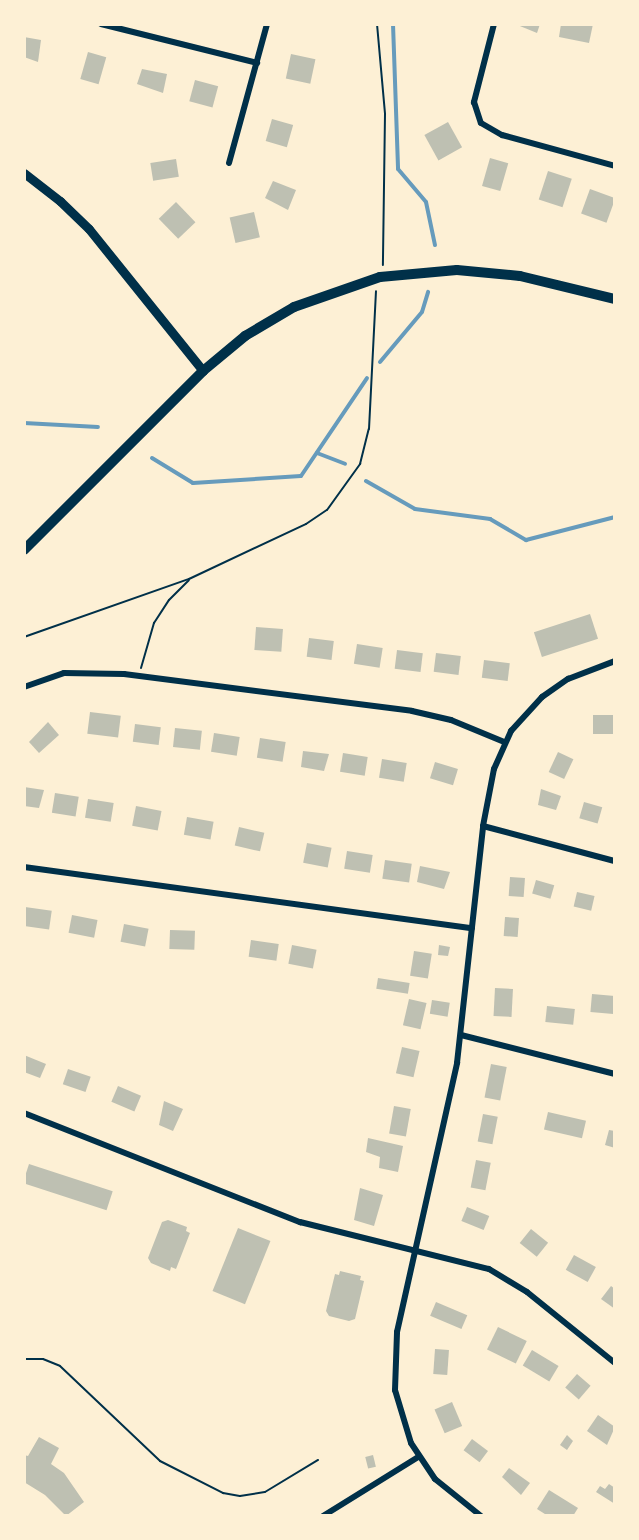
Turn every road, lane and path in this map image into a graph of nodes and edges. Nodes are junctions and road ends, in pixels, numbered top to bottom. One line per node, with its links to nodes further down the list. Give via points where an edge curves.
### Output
1 (100, 24): 5 (street)
2 (267, 24): 5 (street)
3 (377, 24): 9 (path, via 385,114)
4 (494, 24): 7 (street, via 474,102 481,123 502,135)
5 (256, 63): 6 (street)
6 (230, 164)
7 (615, 166)
8 (24, 173): 11 (street, via 89,229)
9 (380, 278): 10 (main road, via 415,272 482,272 552,283); 11 (main road, via 294,307 245,336); 13 (path, via 375,297 369,429 360,464 348,485 327,510 306,524)
10 (615, 299)
11 (202, 371): 12 (main road)
12 (24, 550)
13 (189, 579): 14 (path); 16 (path, via 154,623)
14 (24, 637)
15 (615, 661): 18 (street, via 556,687 524,716)
16 (138, 676): 17 (street, via 64,673); 18 (street, via 412,711 451,720)
17 (24, 687)
18 (504, 742): 19 (street, via 494,769)
19 (483, 826): 20 (street); 22 (street)
20 (615, 861)
21 (24, 867): 22 (street)
22 (472, 928): 23 (street)
23 (461, 1035): 24 (street); 26 (street)
24 (615, 1074)
25 (24, 1113): 26 (street, via 300,1222)
26 (416, 1251): 28 (street, via 479,1266 507,1278); 29 (street, via 397,1332 394,1373 399,1409)
27 (24, 1359): 30 (path, via 43,1359 60,1366 160,1461 223,1493 240,1496 265,1492)
28 (615, 1364)
29 (418, 1457): 31 (street); 32 (street, via 442,1487)
30 (318, 1460)
31 (323, 1516)
32 (480, 1516)

